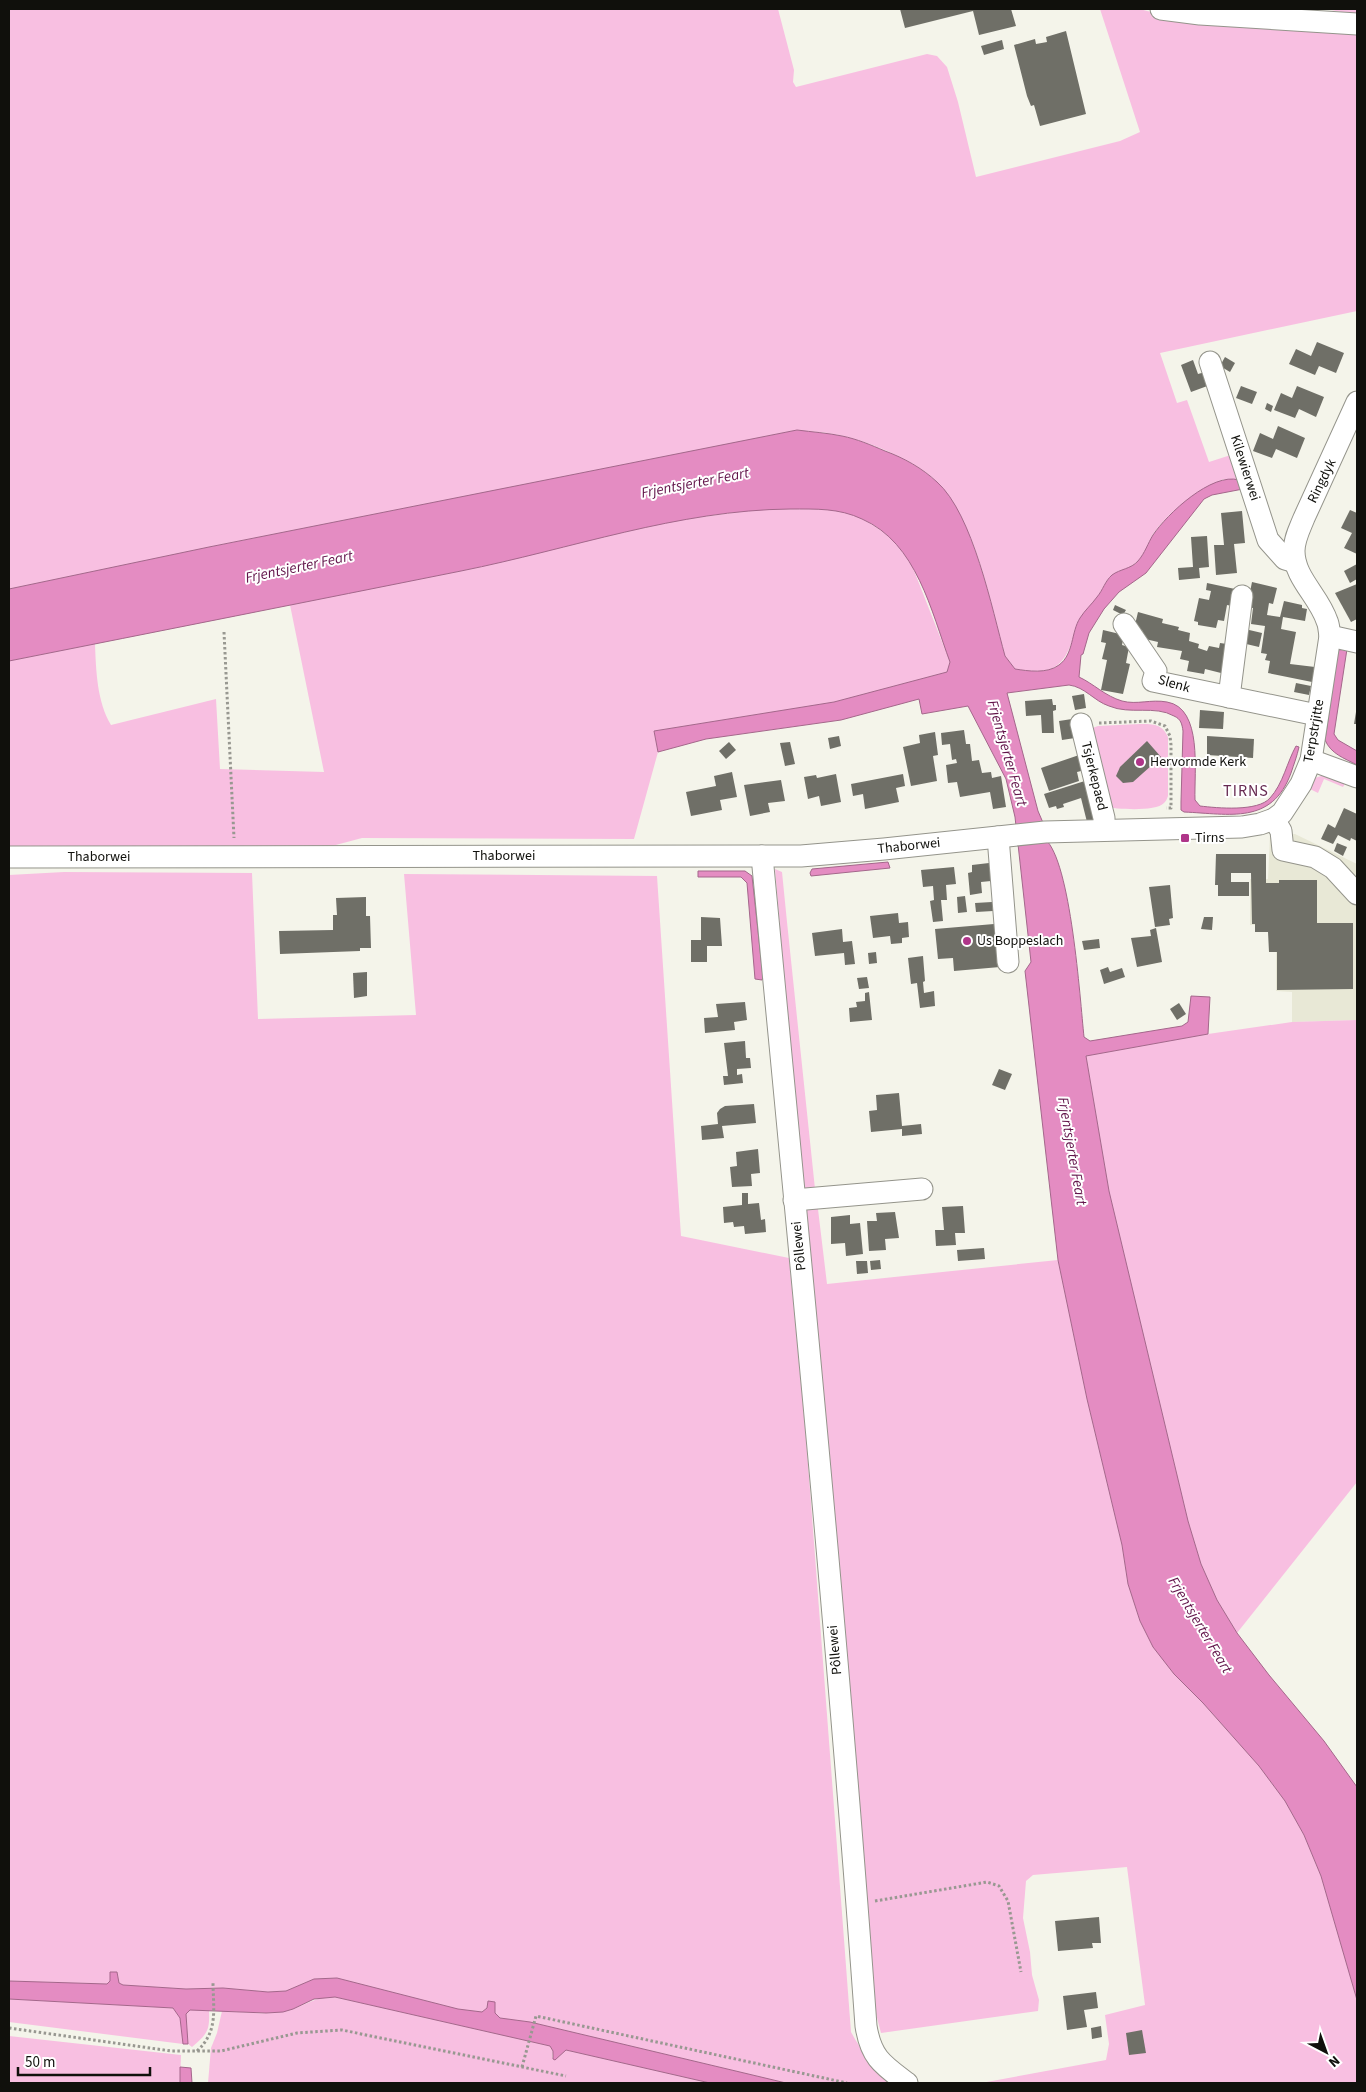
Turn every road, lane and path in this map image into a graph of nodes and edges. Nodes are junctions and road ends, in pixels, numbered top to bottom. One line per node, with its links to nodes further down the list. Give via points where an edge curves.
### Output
1 (1160, 9): 2 (street)
2 (1357, 24)
3 (1210, 362): 5 (street, Kilewierwei, via 1268,540 1285,559)
4 (1357, 402): 5 (street, Ringdyk, via 1297,534)
5 (1295, 562): 9 (street, Terpstrjitte, via 1327,621)
6 (1242, 596): 11 (street)
7 (1124, 624): 11 (street, Slenk, via 1156,671 1152,681)
8 (224, 632): 20 (path)
9 (1330, 636): 10 (street); 12 (street, Terpstrjitte)
10 (1357, 642)
11 (1229, 697): 12 (street, Slenk)
12 (1317, 715): 14 (street, Terpstrjitte)
13 (1081, 726): 16 (path, via 1151,721 1165,726 1171,745 1170,808); 18 (street, Tsjerkepaed)
14 (1311, 760): 15 (street); 17 (street, Terpstrjitte, via 1290,802)
15 (1357, 776)
16 (1162, 809)
17 (1274, 819): 18 (street, via 1242,827); 23 (street, via 1281,830 1282,850 1315,857 1333,868)
18 (1104, 829): 19 (street, Thaborwei)
19 (1007, 836): 21 (street, Thaborwei, via 801,856); 24 (street)
20 (235, 856): 21 (street, Thaborwei); 22 (street, Thaborwei)
21 (762, 856): 26 (street, Pôllewei)
22 (9, 857)
23 (1357, 894)
24 (1008, 962)
25 (922, 1189): 26 (street)
26 (794, 1200): 27 (street, Pôllewei)
27 (857, 1904): 28 (path, via 987,1882 999,1886 1008,1901); 35 (street, Pôllewei, via 869,2044 887,2068)
28 (1021, 1972)
29 (213, 1981): 31 (path, via 212,2030 206,2043)
30 (9, 2028): 31 (path)
31 (197, 2051): 32 (path, via 221,2051 297,2033 342,2030)
32 (522, 2067): 33 (path); 34 (path, via 536,2016)
33 (566, 2076)
34 (846, 2083)
35 (907, 2083)

